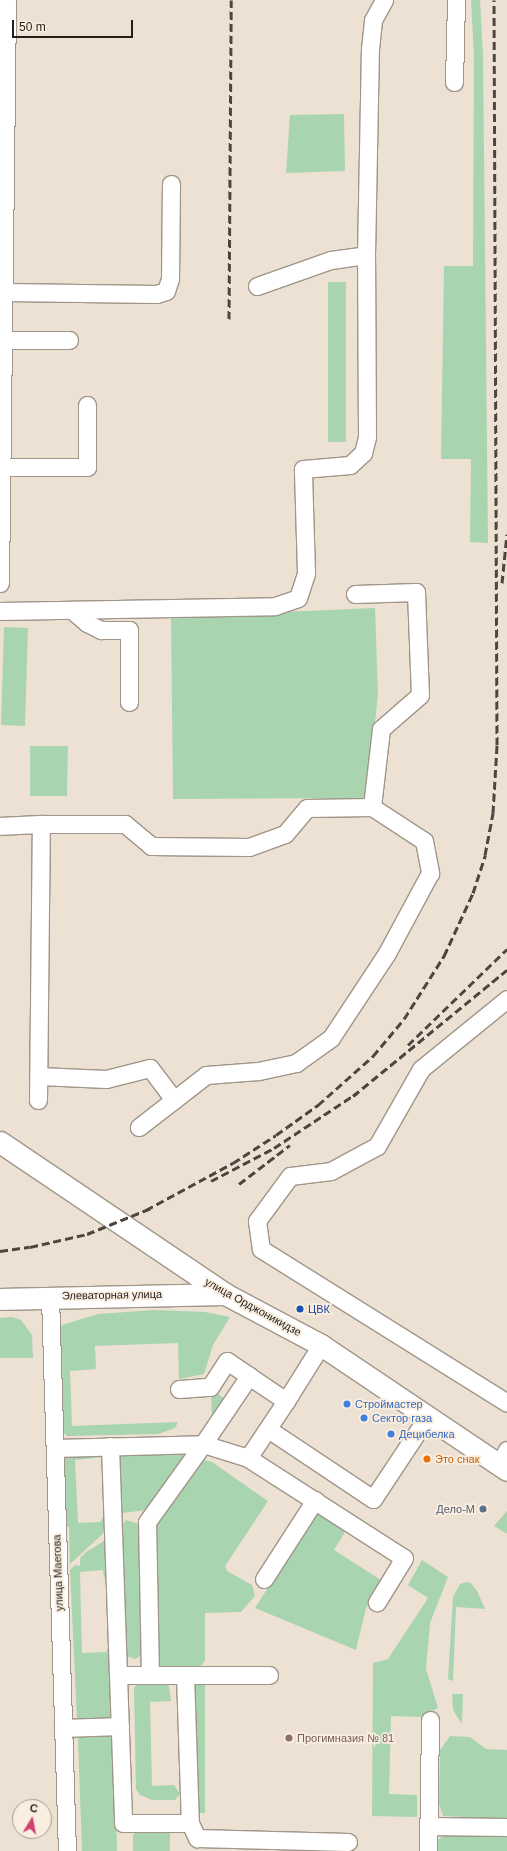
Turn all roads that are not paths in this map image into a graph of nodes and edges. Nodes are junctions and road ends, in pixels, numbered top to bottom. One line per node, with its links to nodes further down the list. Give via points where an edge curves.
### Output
1 (7, 0): 8 (street)
2 (384, 0): 6 (street, via 373,20 370,49)
3 (456, 0): 4 (street)
4 (454, 82)
5 (171, 184): 8 (street, via 170,279 166,291 156,294)
6 (366, 255): 7 (street, via 331,260); 16 (street, via 365,444 358,460 350,465 303,469 306,573 298,598 275,606)
7 (257, 286)
8 (4, 292): 9 (street)
9 (3, 340): 10 (street); 12 (street)
10 (69, 340)
11 (87, 405): 12 (street, via 87,467)
12 (2, 467): 13 (street)
13 (1, 502): 14 (street)
14 (0, 574)
15 (355, 594): 19 (street, via 416,592 420,695 381,729)
16 (72, 610): 17 (street); 18 (street, via 87,624 101,630 130,630)
17 (0, 611)
18 (128, 702)
19 (372, 807): 20 (street, via 306,808 286,834 249,847 151,846 125,824); 25 (street, via 424,841 430,872 387,953 331,1038 296,1063 258,1071 206,1075)
20 (41, 824): 21 (street); 23 (street)
21 (0, 826)
22 (507, 999): 35 (street, via 421,1069 377,1146 331,1171 290,1176 257,1221 261,1249)
23 (39, 1076): 24 (street); 25 (street, via 106,1079 150,1068)
24 (38, 1100)
25 (174, 1100): 26 (street)
26 (140, 1127)
27 (0, 1142): 28 (main road, улица Орджоникидзе)
28 (225, 1294): 29 (main road, Элеваторная улица); 31 (main road, улица Орджоникидзе)
29 (50, 1296): 30 (main road, Элеваторная улица); 40 (street, улица Маегова)
30 (0, 1299)
31 (321, 1345): 34 (street); 36 (main road, улица Орджоникидзе)
32 (249, 1376): 33 (street, via 227,1361 210,1387); 34 (street); 38 (street)
33 (179, 1389)
34 (286, 1401): 37 (street)
35 (507, 1403)
36 (428, 1416): 37 (street, via 373,1500); 42 (main road, улица Орджоникидзе)
37 (268, 1429): 41 (street)
38 (203, 1444): 39 (street); 41 (street); 47 (street, via 147,1522)
39 (110, 1446): 40 (street); 46 (street)
40 (55, 1448): 52 (street, улица Маегова)
41 (248, 1458): 43 (street)
42 (504, 1462)
43 (315, 1500): 44 (street); 45 (street, via 404,1558)
44 (264, 1579)
45 (377, 1602)
46 (119, 1675): 47 (street); 51 (street)
47 (150, 1675): 48 (street)
48 (185, 1675): 49 (street); 53 (street)
49 (269, 1675)
50 (430, 1720): 54 (street)
51 (120, 1726): 52 (street); 53 (street, via 123,1823)
52 (63, 1728): 58 (street, улица Маегова)
53 (190, 1823): 57 (street)
54 (428, 1826): 55 (street); 59 (street)
55 (507, 1827)
56 (348, 1842): 57 (street)
57 (196, 1845)
58 (67, 1851)
59 (428, 1851)

